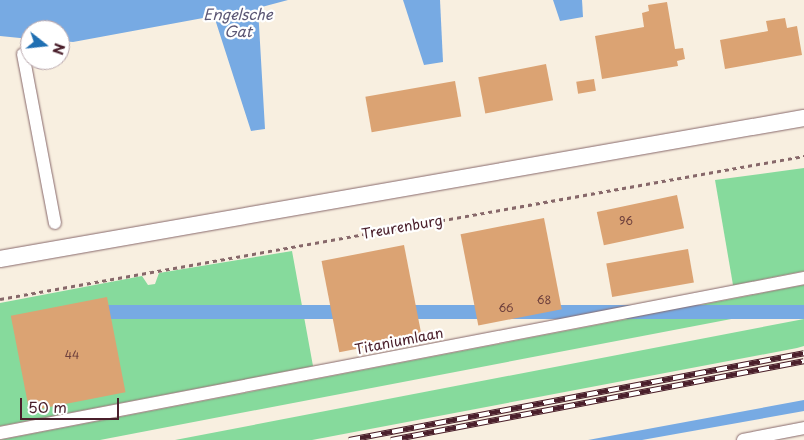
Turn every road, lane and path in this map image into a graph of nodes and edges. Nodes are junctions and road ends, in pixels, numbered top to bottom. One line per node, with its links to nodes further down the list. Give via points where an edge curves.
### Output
1 (26, 70): 4 (street)
2 (804, 118): 5 (main road)
3 (804, 156): 7 (path, Treurenburg)
4 (56, 223)
5 (0, 259)
6 (804, 278): 9 (street, Titaniumlaan)
7 (0, 299)
8 (804, 428): 10 (street)
9 (0, 433)
10 (743, 440)

